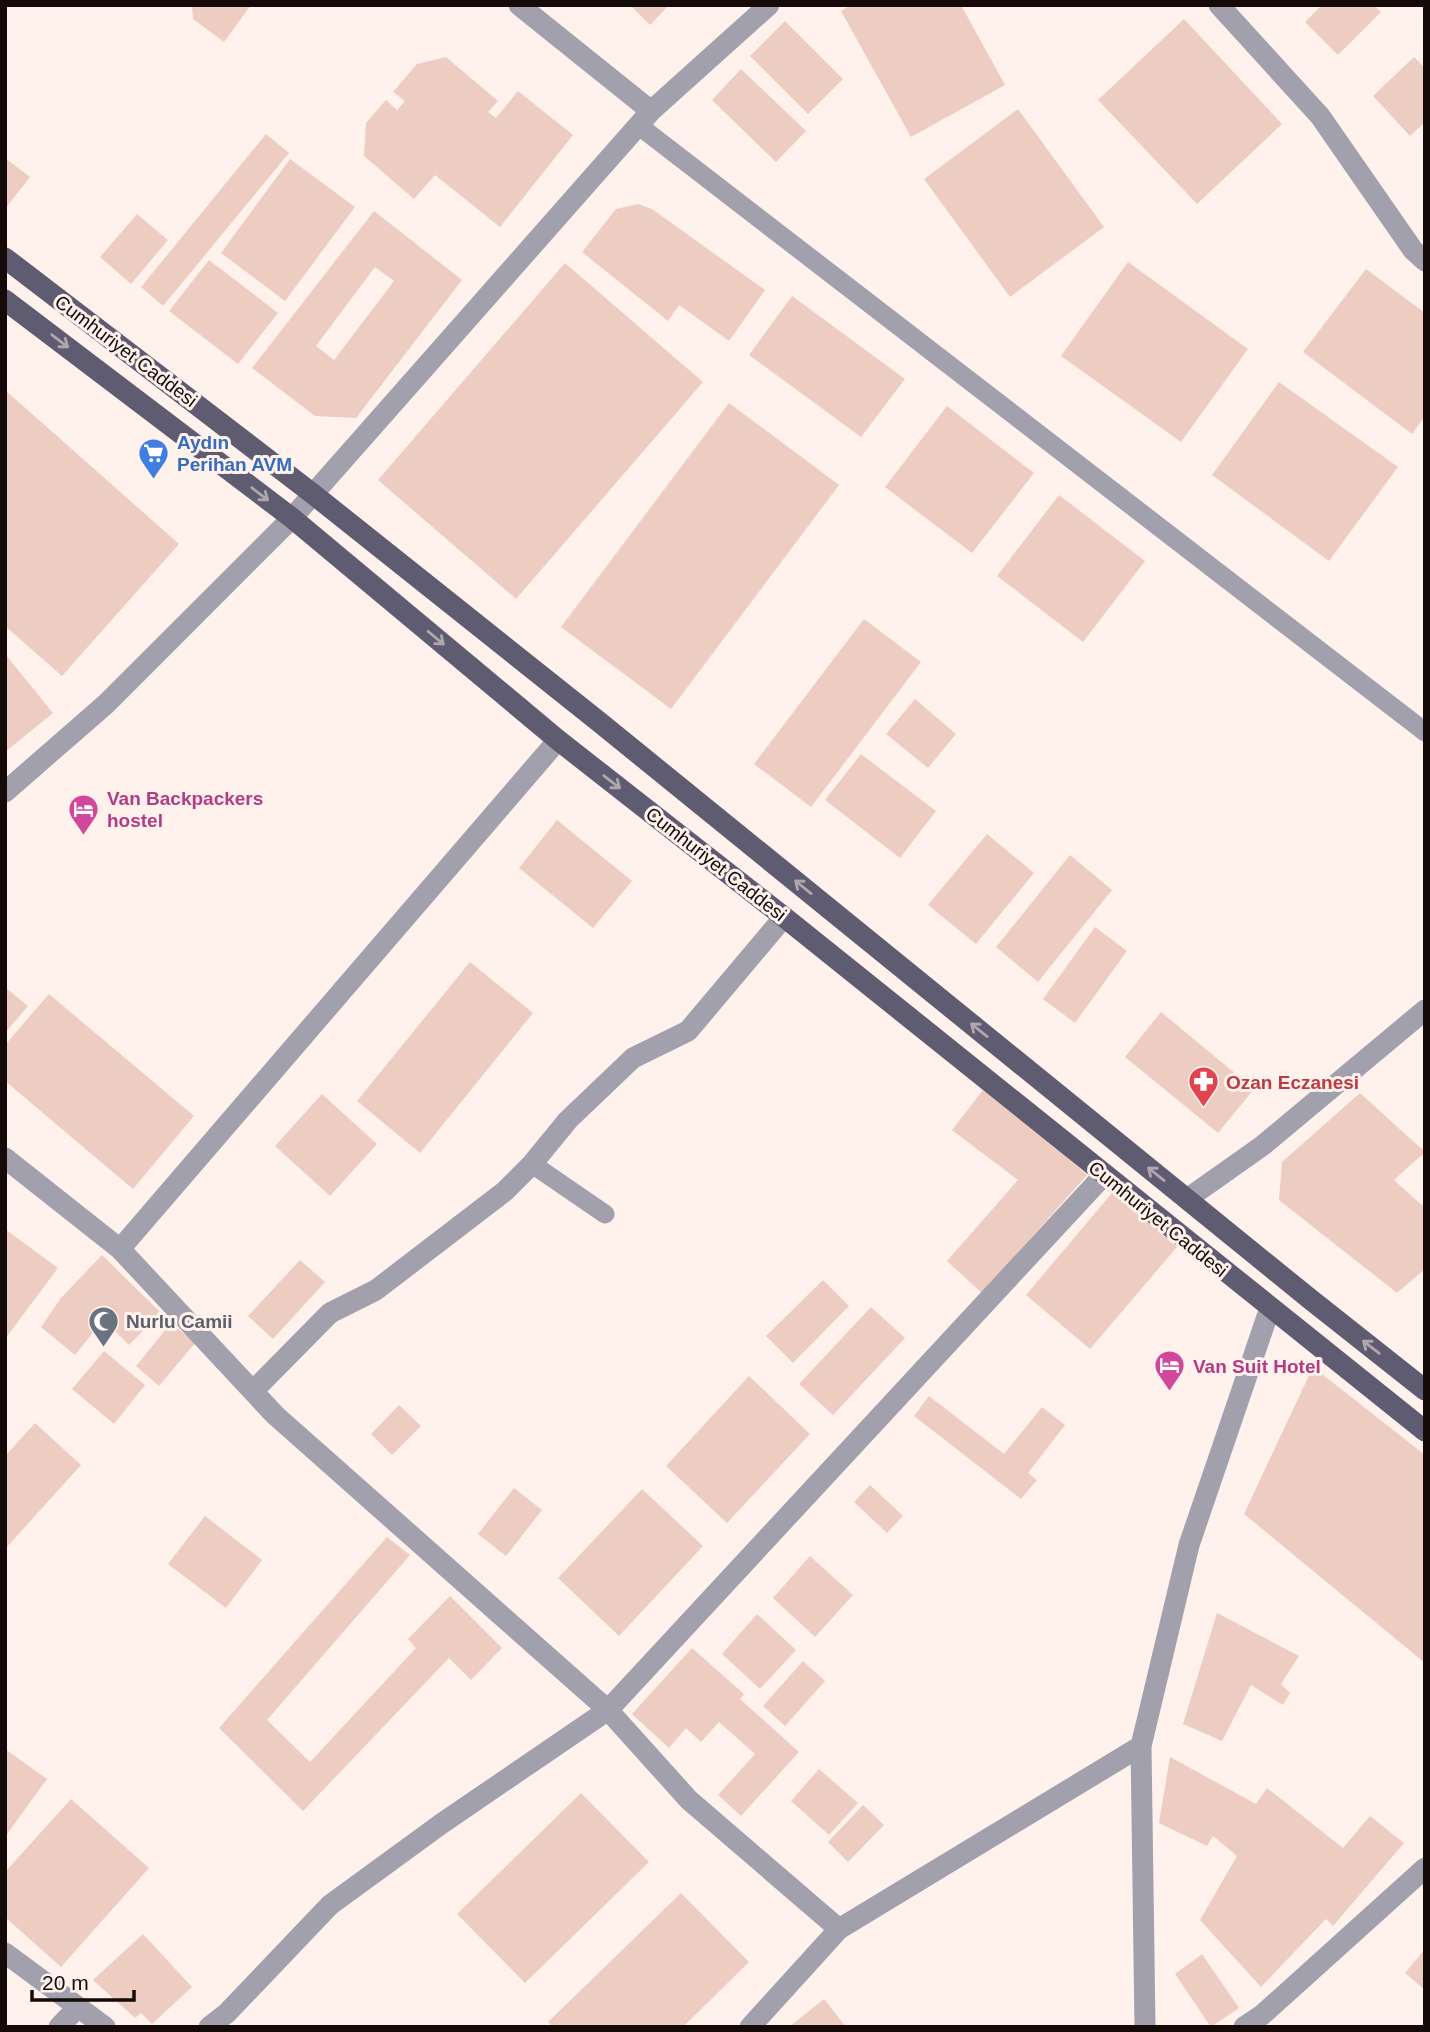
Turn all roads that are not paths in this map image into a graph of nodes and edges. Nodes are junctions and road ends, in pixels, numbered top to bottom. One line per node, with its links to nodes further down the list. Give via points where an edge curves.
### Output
1 (519, 5): 4 (street)
2 (769, 5): 4 (street)
3 (1219, 5): 5 (street, via 1320,116)
4 (645, 118): 8 (street); 10 (lane)
5 (1421, 248)
6 (5, 258): 8 (main road, Cumhuriyet Caddesi)
7 (5, 300): 9 (main road, Cumhuriyet Caddesi, one-way to 9)
8 (313, 494): 9 (street); 18 (main road, Cumhuriyet Caddesi, one-way to 8)
9 (292, 518): 11 (main road, Cumhuriyet Caddesi, one-way to 11); 12 (street, via 106,704)
10 (1425, 732)
11 (558, 740): 13 (main road, Cumhuriyet Caddesi, one-way to 13); 20 (street)
12 (5, 792)
13 (784, 917): 16 (street, via 688,1031 633,1058 568,1120); 17 (main road, Cumhuriyet Caddesi)
14 (1425, 1010): 18 (street, via 1262,1146)
15 (5, 1158): 20 (street)
16 (532, 1164): 19 (lane); 23 (street, via 505,1191 376,1290 330,1312)
17 (1104, 1175): 21 (main road, Cumhuriyet Caddesi); 25 (street)
18 (1187, 1199): 22 (main road, Cumhuriyet Caddesi, one-way to 18)
19 (605, 1214)
20 (120, 1249): 23 (street)
21 (1270, 1308): 24 (main road, Cumhuriyet Caddesi); 26 (street, via 1189,1545)
22 (1425, 1390)
23 (253, 1391): 25 (street)
24 (1425, 1431)
25 (608, 1710): 28 (street, via 689,1800); 33 (street, via 330,1905)
26 (1142, 1746): 28 (street); 35 (street)
27 (1425, 1868): 36 (street)
28 (839, 1929): 34 (street)
29 (5, 1953): 30 (street)
30 (78, 2008): 31 (street); 32 (street)
31 (59, 2027)
32 (105, 2027)
33 (209, 2027)
34 (750, 2027)
35 (1145, 2027)
36 (1244, 2027)

